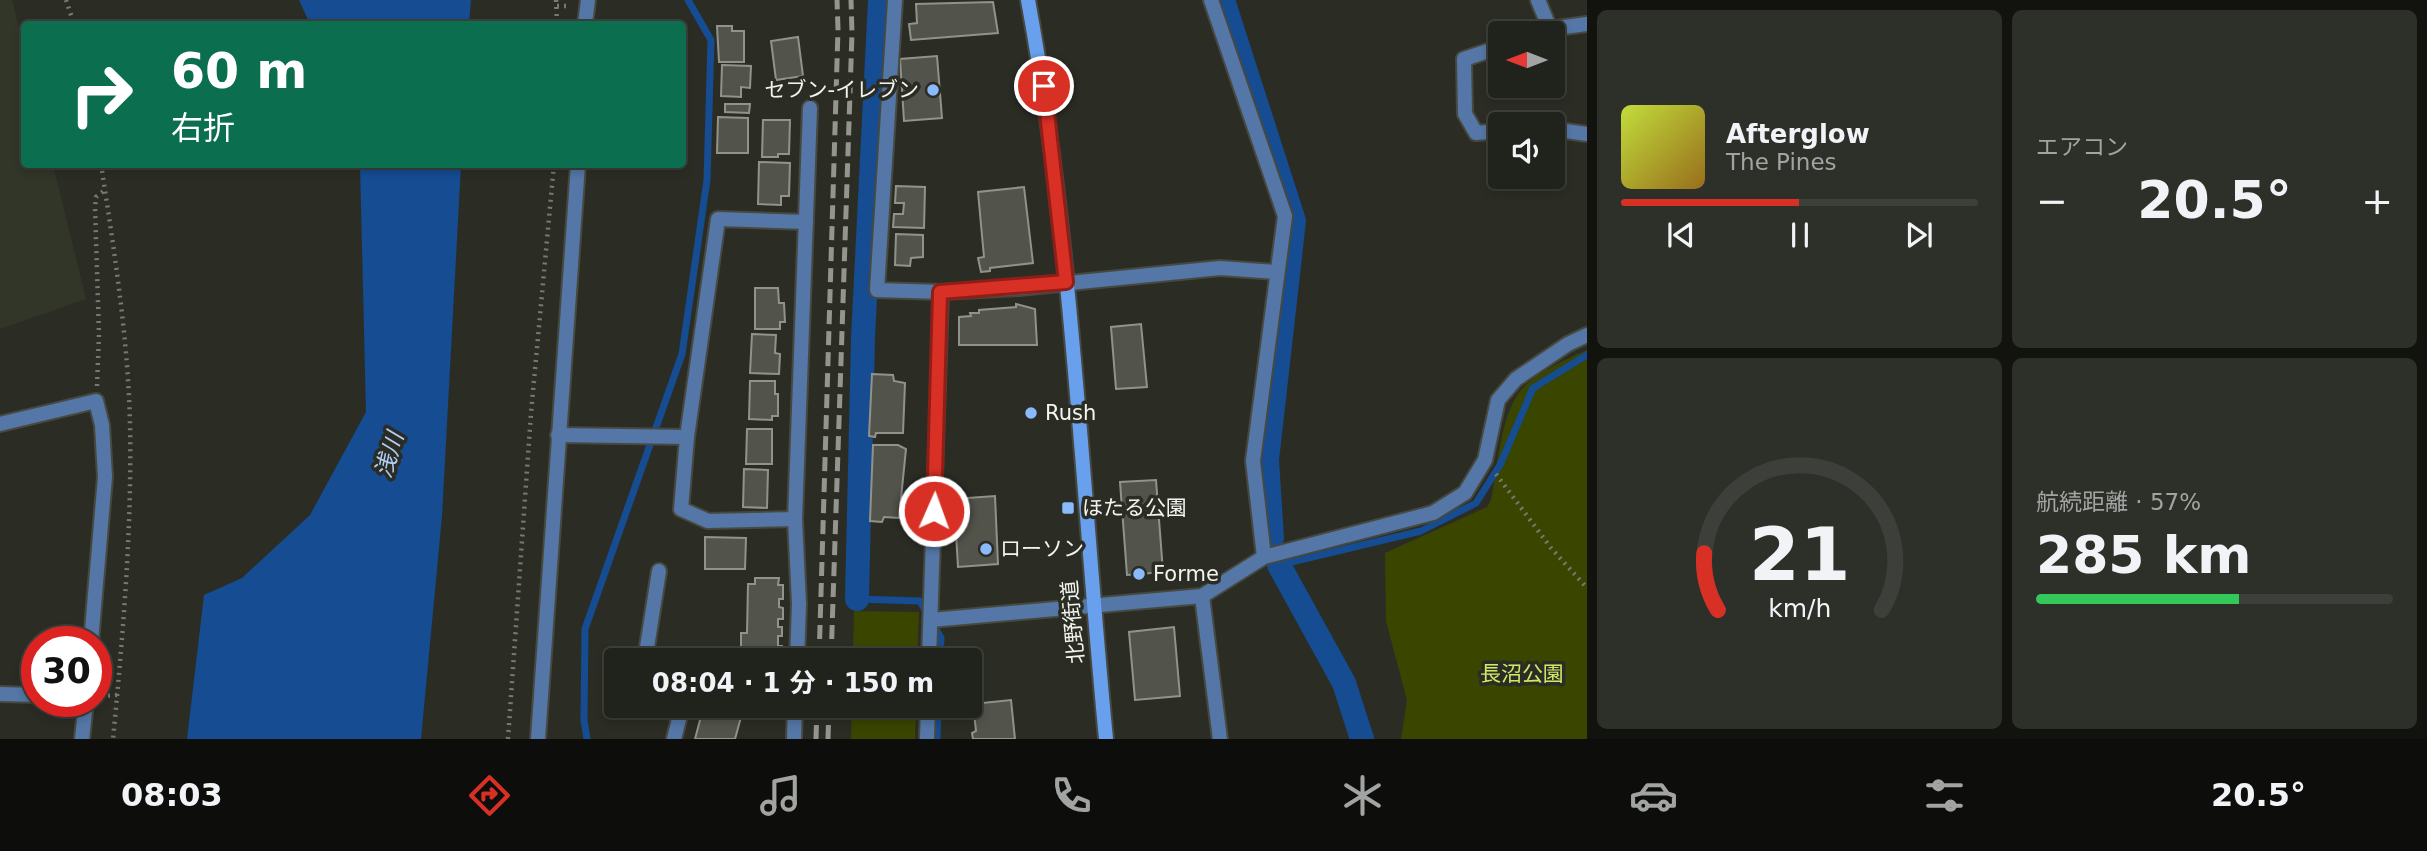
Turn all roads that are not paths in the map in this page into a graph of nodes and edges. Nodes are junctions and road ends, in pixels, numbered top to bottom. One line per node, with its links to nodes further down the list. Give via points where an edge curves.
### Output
1 (587, 0): 6 (street)
2 (895, 0): 19 (street, via 877,290)
3 (1028, 0): 18 (main road, 北野街道, via 1044,86)
4 (1211, 0): 17 (street, via 1284,216)
5 (1538, 0): 7 (street)
6 (584, 21)
7 (1542, 21)
8 (1587, 24): 9 (street)
9 (1565, 28)
10 (1488, 51): 13 (street, via 1464,59 1465,114 1476,133)
11 (810, 108): 16 (street)
12 (1565, 130): 14 (street)
13 (1488, 132)
14 (1587, 134)
15 (578, 168): 22 (street)
16 (806, 222): 23 (street, via 718,219); 24 (street)
17 (1276, 272): 18 (street, via 1220,268); 25 (street, via 1253,461)
18 (1066, 282): 19 (street); 28 (main road, 北野街道)
19 (940, 292): 29 (street)
20 (1587, 335): 25 (street, via 1516,379 1498,400 1485,460 1465,493 1433,513)
21 (0, 424): 30 (street, via 96,401 105,477)
22 (558, 435): 23 (street); 41 (street)
23 (687, 437): 24 (street, via 681,509 708,521)
24 (795, 519): 32 (street)
25 (1264, 557): 27 (street)
26 (659, 571): 31 (street)
27 (1202, 596): 28 (street); 46 (street)
28 (1093, 607): 29 (street); 45 (main road, 北野街道)
29 (930, 620): 33 (street)
30 (92, 626)
31 (647, 648)
32 (797, 648)
33 (929, 648)
34 (0, 694): 35 (street)
35 (21, 695)
36 (84, 717): 40 (street)
37 (679, 718): 42 (street)
38 (795, 718): 43 (street)
39 (928, 718): 44 (street)
40 (82, 739)
41 (538, 739)
42 (674, 739)
43 (794, 739)
44 (927, 739)
45 (1106, 739)
46 (1220, 739)

